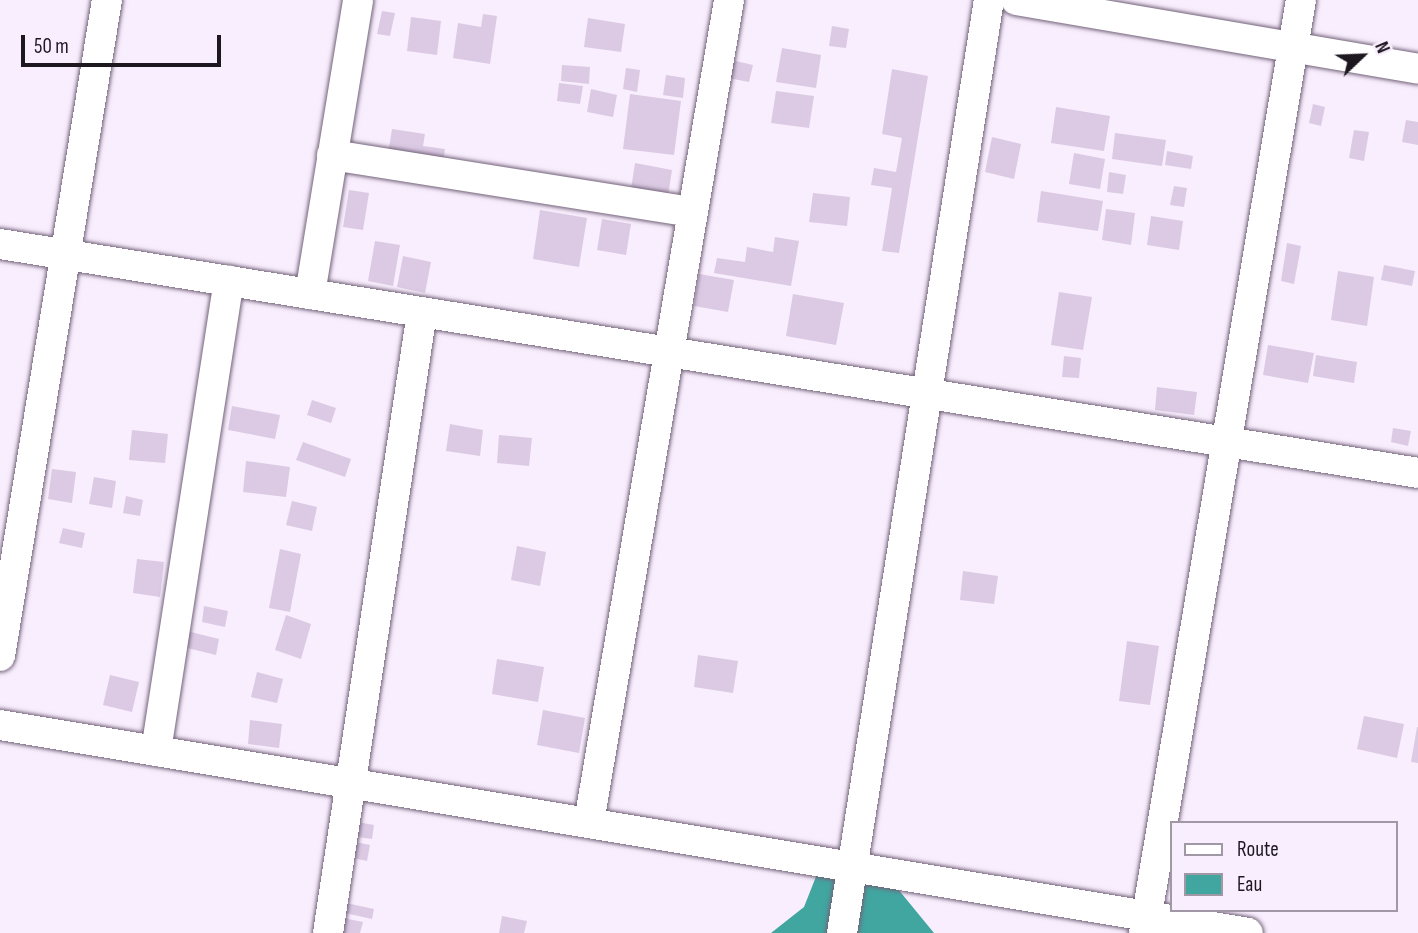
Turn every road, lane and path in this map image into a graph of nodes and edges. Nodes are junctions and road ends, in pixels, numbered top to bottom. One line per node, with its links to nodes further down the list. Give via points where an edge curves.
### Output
1 (107, 0): 12 (street)
2 (358, 0): 9 (street)
3 (729, 0): 10 (street)
4 (989, 0): 17 (street)
5 (1016, 0): 7 (street)
6 (1301, 0): 7 (street)
7 (1293, 46): 8 (street); 18 (street)
8 (1418, 69)
9 (332, 155): 10 (street); 14 (street)
10 (693, 212): 16 (street)
11 (0, 244): 12 (street)
12 (65, 254): 13 (street); 20 (street)
13 (229, 281): 14 (street); 22 (street)
14 (310, 294): 15 (street)
15 (422, 312): 16 (street); 23 (street)
16 (669, 352): 17 (street); 24 (street)
17 (927, 393): 18 (street); 25 (street)
18 (1227, 442): 19 (street); 26 (street)
19 (1418, 472)
20 (0, 656)
21 (0, 725): 22 (street)
22 (156, 751): 23 (street)
23 (351, 783): 24 (street); 27 (street)
24 (589, 822): 25 (street)
25 (852, 866): 26 (street); 28 (street)
26 (1146, 924): 29 (street)
27 (328, 933)
28 (842, 933)
29 (1248, 933)

